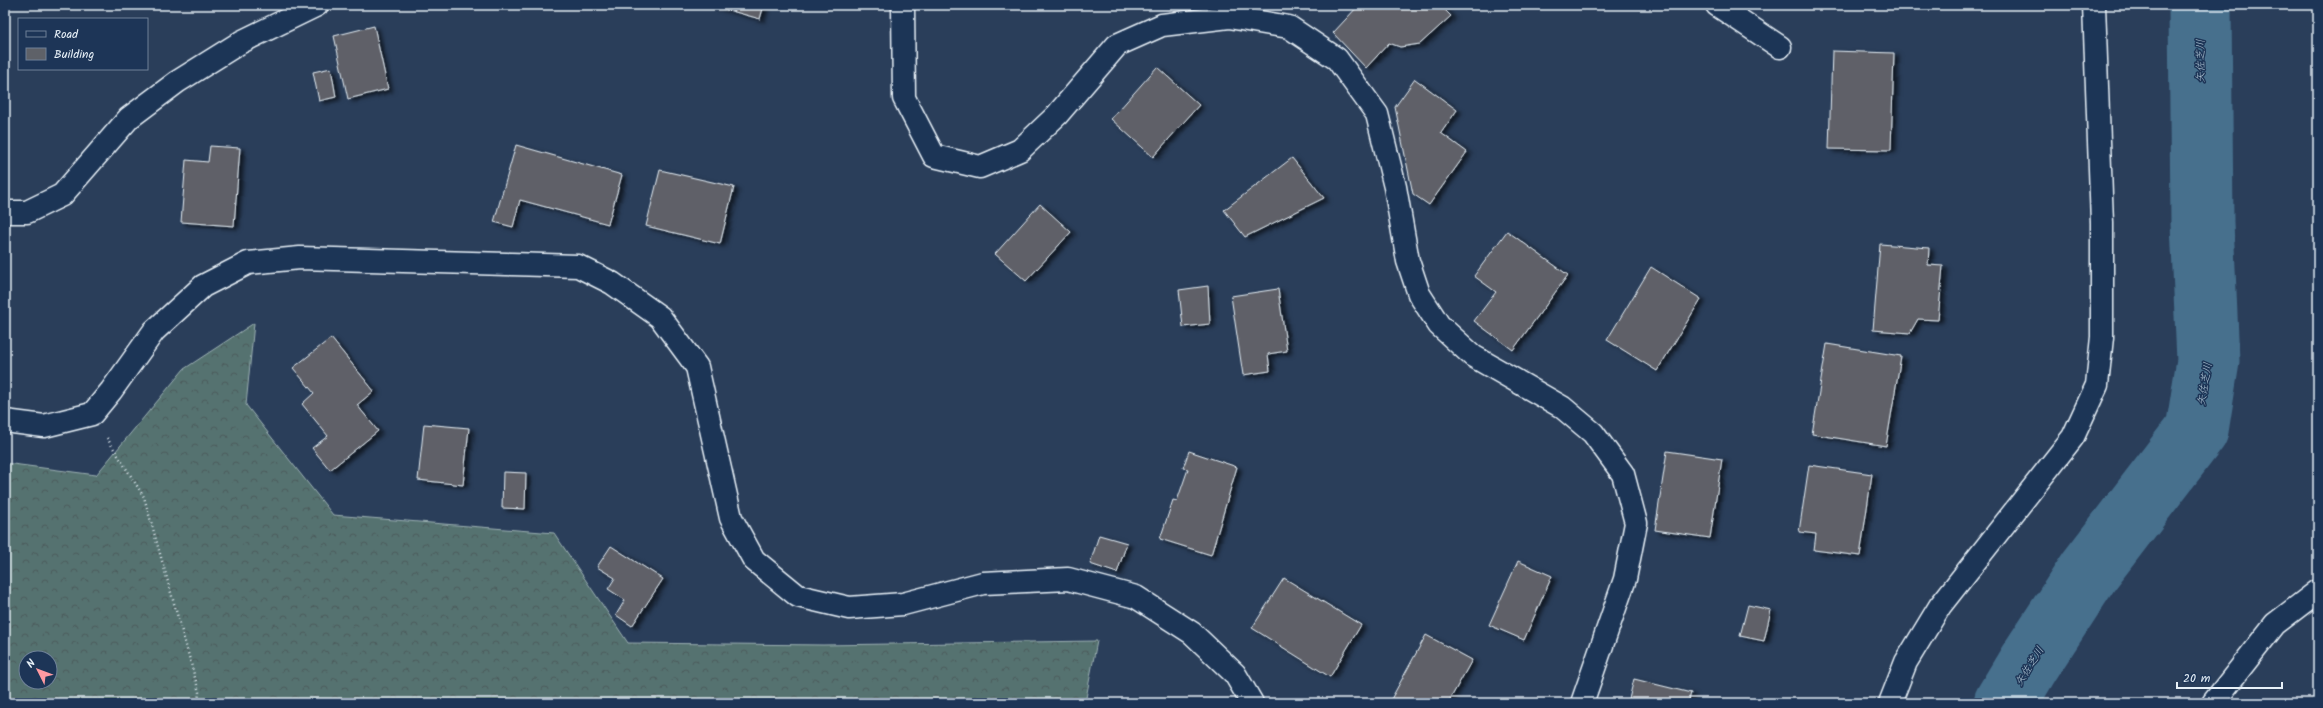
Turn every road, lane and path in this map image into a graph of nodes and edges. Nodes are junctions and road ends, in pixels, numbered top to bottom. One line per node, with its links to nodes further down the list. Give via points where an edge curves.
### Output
1 (318, 5): 6 (street, via 241,42 177,82 129,118 62,195 27,212)
2 (903, 5): 12 (street, via 904,98 934,156 980,167 1020,150 1057,115 1117,45 1162,25 1229,17 1289,27 1337,59 1377,114 1395,187 1408,261 1419,294 1439,325 1473,356 1562,407 1593,433 1622,474 1636,523 1625,579)
3 (1717, 5): 5 (street)
4 (2094, 5): 13 (street, via 2102,223 2102,337 2097,386 2073,437 1940,606 1906,662)
5 (1780, 47)
6 (5, 212)
7 (92, 414): 8 (street, via 44,426); 10 (path, via 144,497 199,692); 11 (street, via 154,330 203,286 248,263 300,258 578,266 612,283 660,317 697,368 731,518 754,560 798,596 849,608 903,604 983,583 1068,579 1136,597 1186,629 1235,674)
8 (5, 421)
9 (2318, 591): 14 (street, via 2275,624)
10 (198, 703)
11 (1252, 703)
12 (1582, 703)
13 (1890, 703)
14 (2213, 703)

